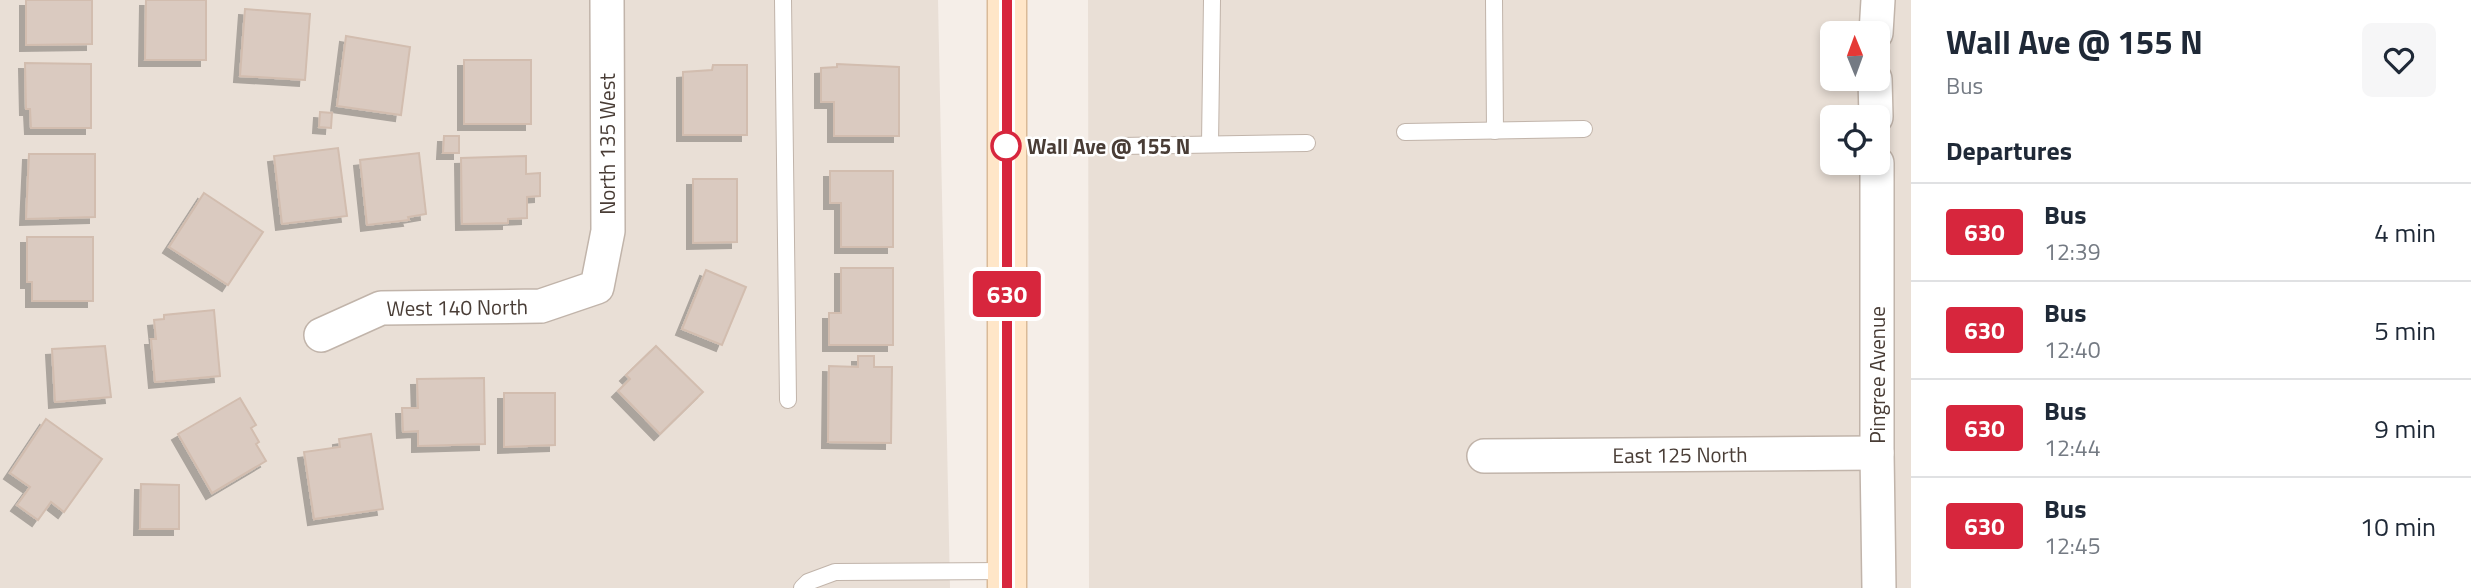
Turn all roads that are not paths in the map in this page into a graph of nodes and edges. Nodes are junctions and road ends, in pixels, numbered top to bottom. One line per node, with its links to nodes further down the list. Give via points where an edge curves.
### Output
1 (607, 0): 15 (street, North 135 West, via 608,231)
2 (783, 0): 17 (lane)
3 (1007, 0): 20 (main road)
4 (1212, 0): 13 (lane)
5 (1494, 0): 9 (lane)
6 (1878, 0): 7 (street)
7 (1877, 21)
8 (1584, 129): 9 (lane)
9 (1495, 131): 10 (lane)
10 (1405, 132)
11 (1307, 143): 13 (lane)
12 (1121, 145): 13 (lane)
13 (1210, 145)
14 (1877, 175): 18 (street, Pingree Avenue)
15 (597, 287): 16 (street, West 140 North, via 541,306 381,308)
16 (321, 335)
17 (788, 400)
18 (1877, 453): 19 (street, East 125 North); 22 (street, Pingree Avenue)
19 (1484, 456)
20 (1007, 579): 21 (lane, via 835,572)
21 (802, 588)
22 (1879, 588)

